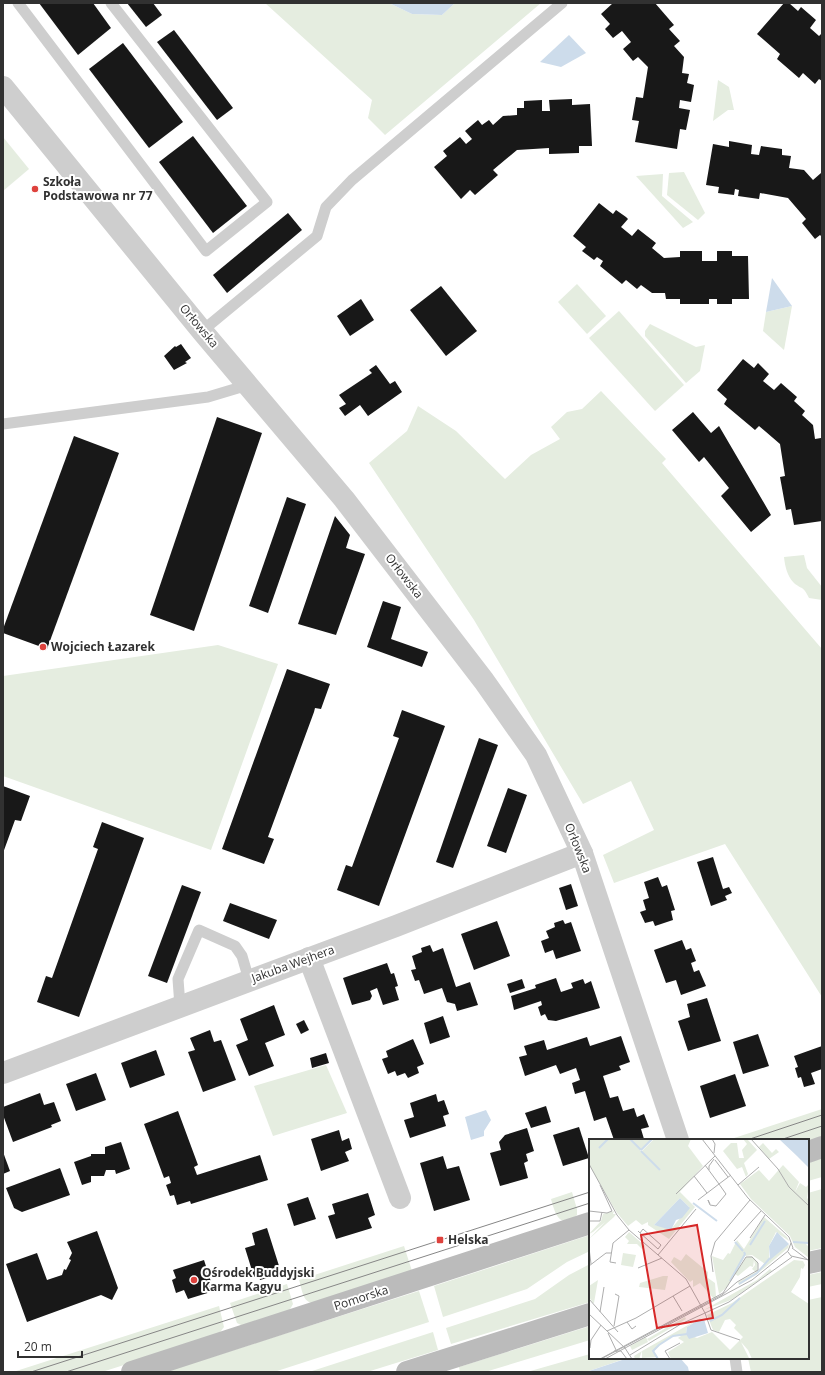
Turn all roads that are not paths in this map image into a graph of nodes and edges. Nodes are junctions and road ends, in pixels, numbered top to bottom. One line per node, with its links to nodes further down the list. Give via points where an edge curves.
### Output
1 (18, 3): 2 (lane, via 206,251 267,202)
2 (111, 3)
3 (562, 3): 5 (lane, via 352,180 326,207 317,236)
4 (3, 87): 5 (street, Orłowska)
5 (202, 331): 6 (street, Orłowska)
6 (246, 382): 7 (lane, via 238,388 208,397); 8 (street, Orłowska, via 344,499 484,681 536,755)
7 (3, 424)
8 (582, 853): 9 (street, Jakuba Wejhera); 13 (street, Orłowska)
9 (309, 958): 10 (street, Jakuba Wejhera); 16 (street)
10 (249, 980): 11 (street, Jakuba Wejhera); 11 (lane, via 242,956 236,946 199,930 178,979)
11 (180, 1006): 12 (street, Jakuba Wejhera)
12 (3, 1073)
13 (678, 1139)
14 (822, 1147): 15 (street)
15 (809, 1152)
16 (400, 1198)
17 (589, 1223): 22 (street, Pomorska)
18 (822, 1260): 19 (street)
19 (809, 1263)
20 (589, 1314): 23 (street)
21 (735, 1359): 24 (lane)
22 (132, 1372)
23 (407, 1372)
24 (737, 1372)

